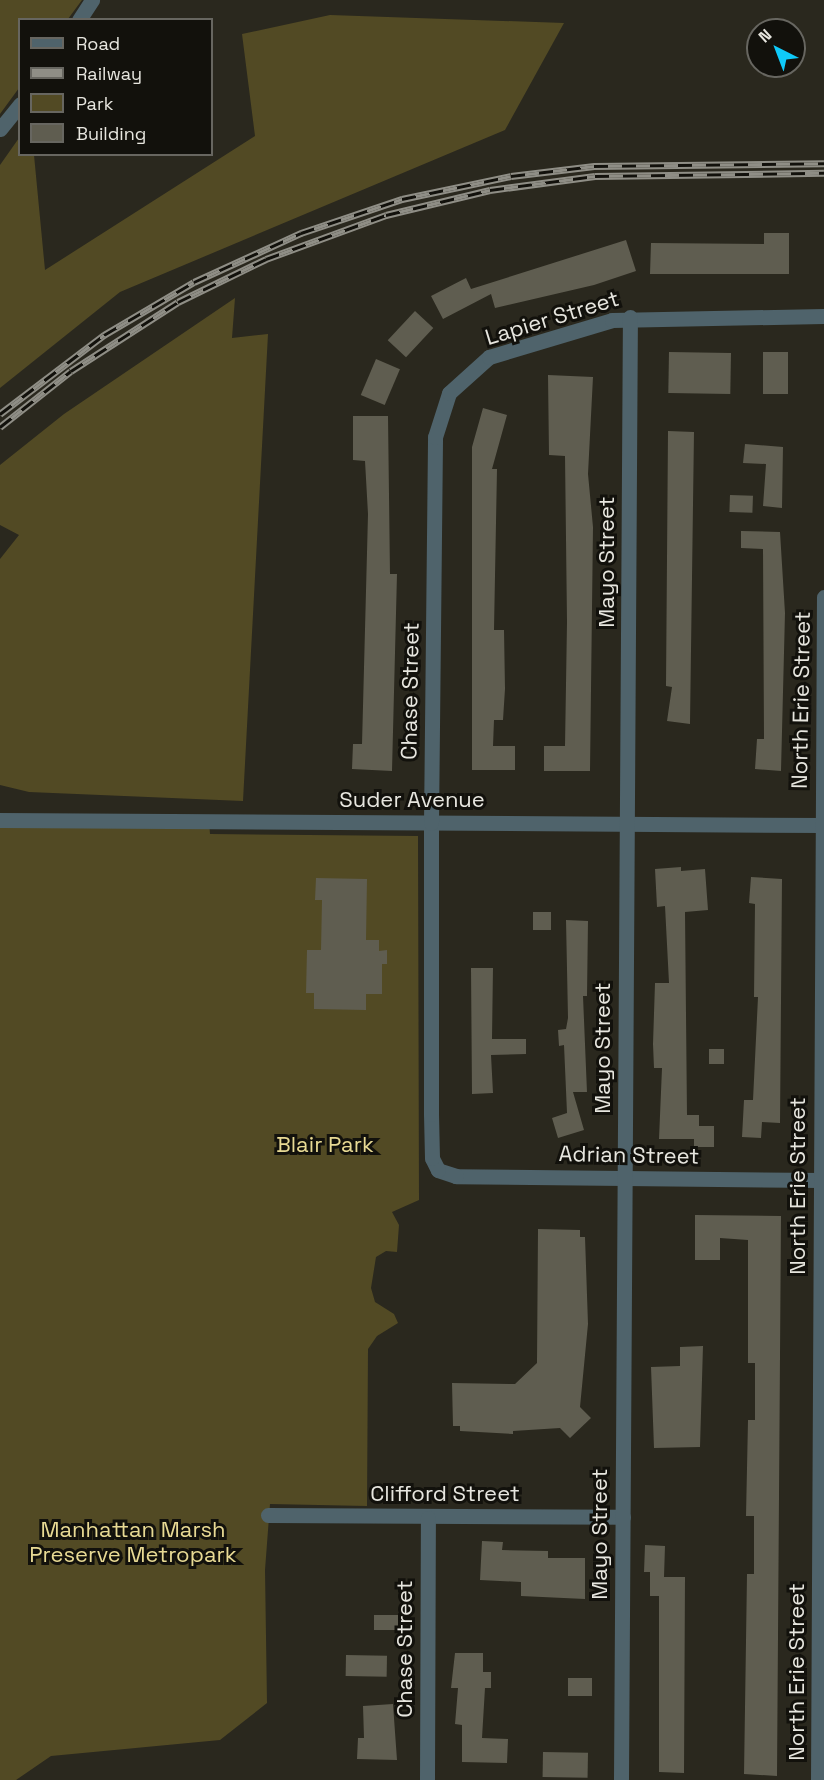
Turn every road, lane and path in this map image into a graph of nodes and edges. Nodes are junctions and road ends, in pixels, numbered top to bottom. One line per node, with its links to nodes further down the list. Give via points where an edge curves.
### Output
1 (92, 0): 2 (street)
2 (80, 18)
3 (18, 106): 4 (street)
4 (0, 129)
5 (824, 316): 6 (street, Lapier Street)
6 (630, 317): 7 (street, Lapier Street, via 507,350 475,366); 11 (street, Mayo Street)
7 (449, 393): 10 (street, Chase Street, via 435,438)
8 (824, 597): 12 (street, North Erie Street)
9 (0, 820): 10 (street, Suder Avenue)
10 (431, 823): 11 (street, Suder Avenue); 13 (street, Chase Street, via 431,1125 432,1158)
11 (628, 824): 12 (street, Suder Avenue); 14 (street, Mayo Street)
12 (823, 825): 15 (street, North Erie Street)
13 (438, 1170): 14 (street, Adrian Street, via 456,1176)
14 (625, 1178): 15 (street, Adrian Street); 17 (street, Mayo Street)
15 (821, 1180): 19 (street, North Erie Street)
16 (268, 1515): 18 (street, Clifford Street)
17 (622, 1517): 18 (street, Clifford Street); 21 (street, Mayo Street)
18 (428, 1518): 20 (street, Chase Street)
19 (819, 1778)
20 (427, 1780)
21 (621, 1780)

